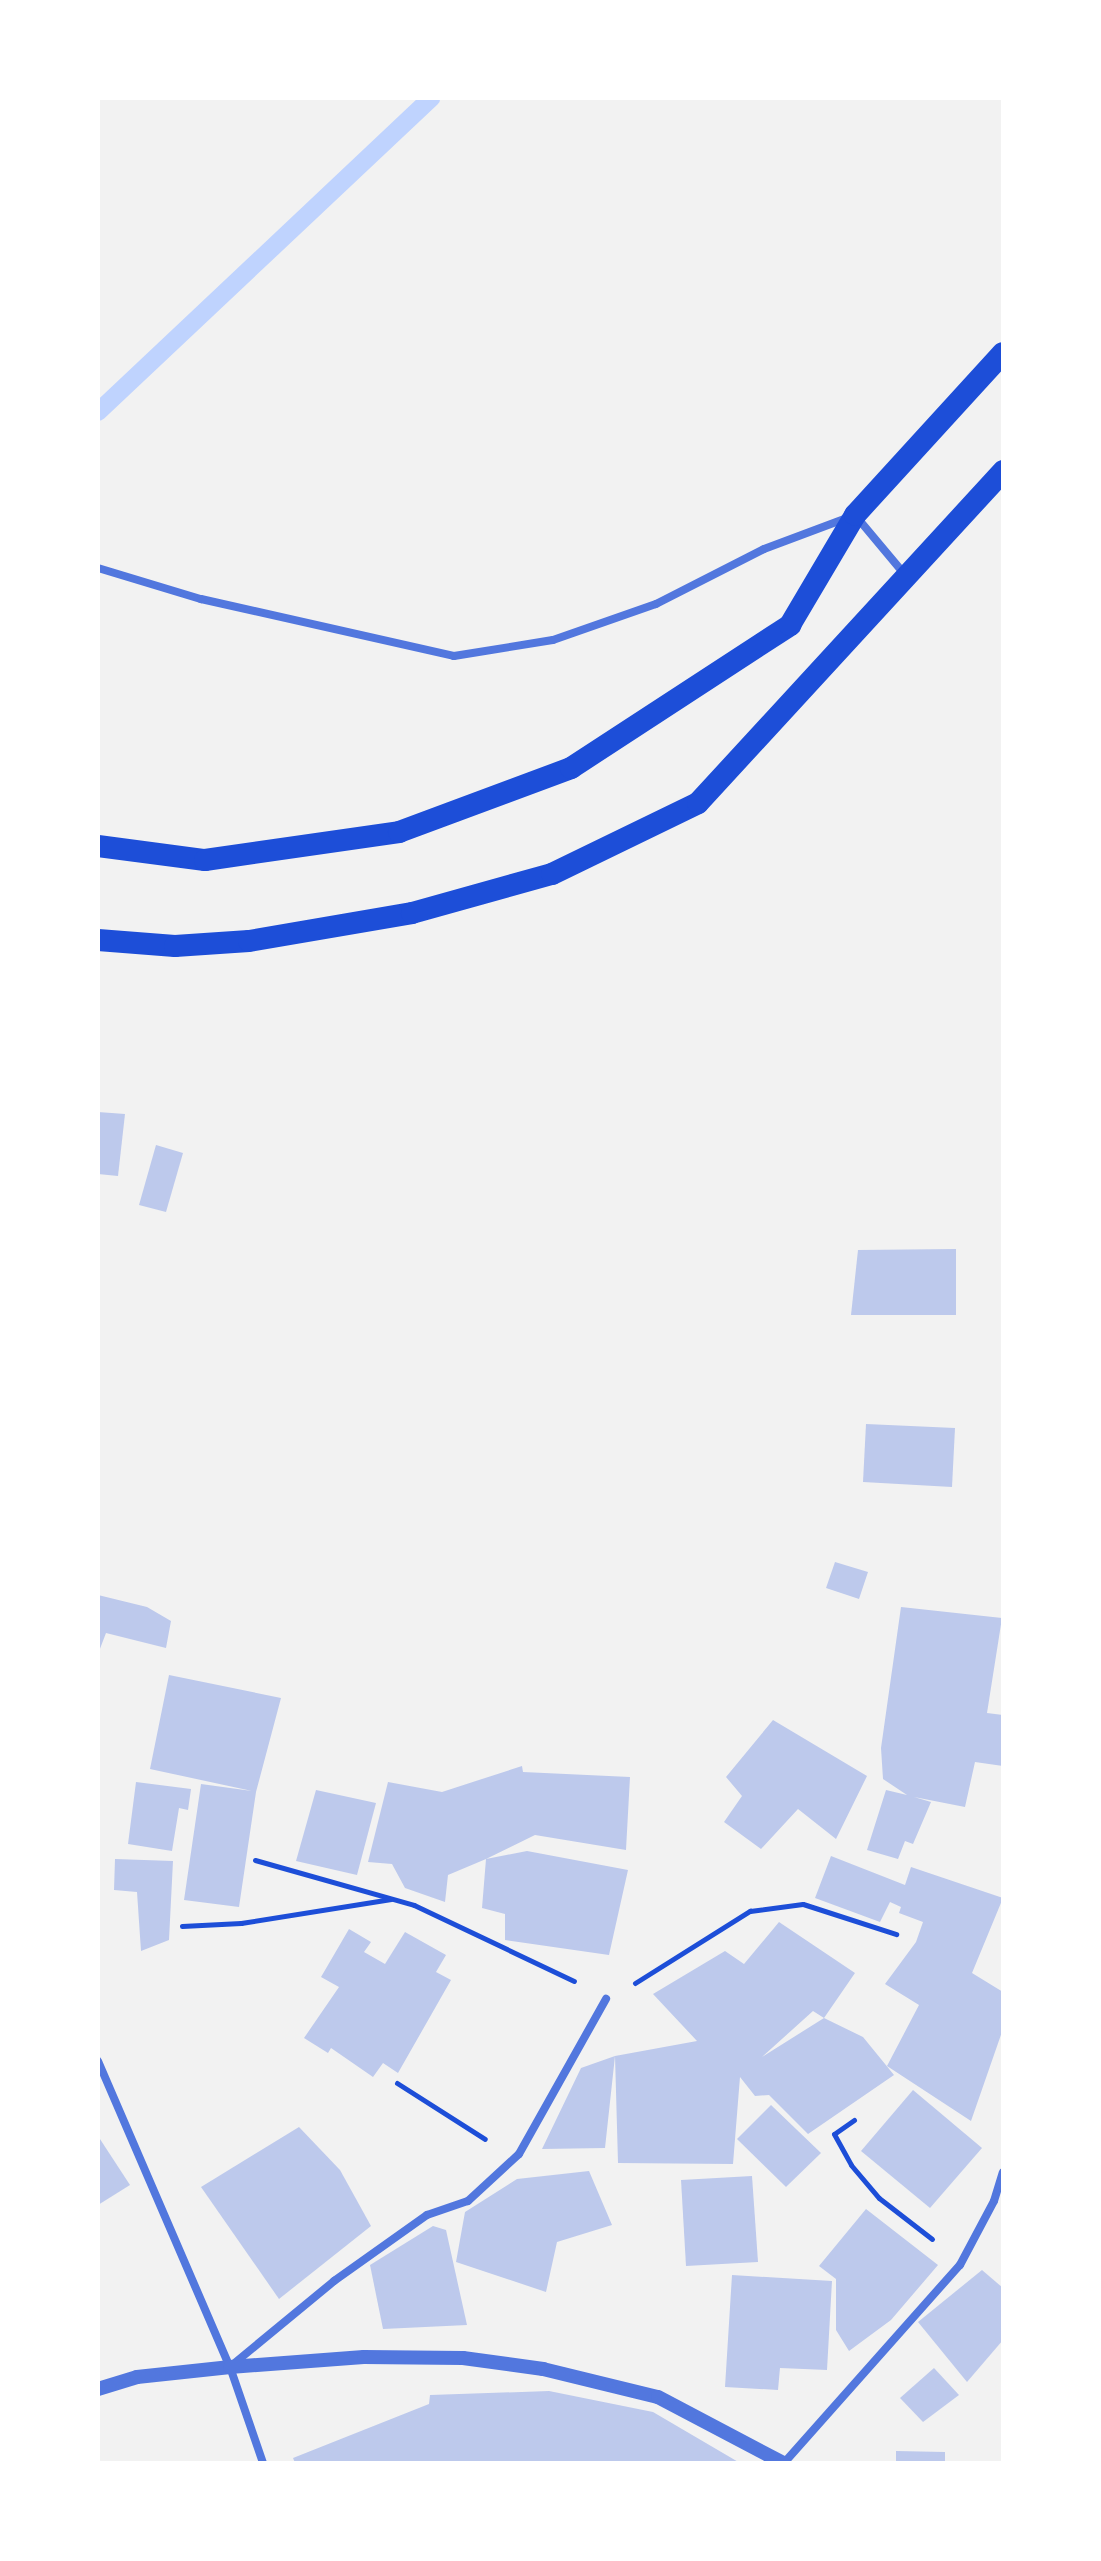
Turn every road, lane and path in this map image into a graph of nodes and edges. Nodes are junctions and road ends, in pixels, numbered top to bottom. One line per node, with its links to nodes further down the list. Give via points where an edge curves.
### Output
1 (1003, 353): 3 (highway)
2 (1003, 471): 5 (highway)
3 (855, 515): 4 (street, via 764,549 656,604 553,640 454,656 201,599); 5 (street); 6 (highway, via 790,625 571,768 399,832 205,860)
4 (98, 568)
5 (907, 577): 7 (highway, via 698,803 552,874 412,913 249,941 175,946)
6 (98, 846)
7 (98, 940)
8 (255, 1860): 9 (path)
9 (394, 1899): 10 (path, via 241,1923); 12 (path, via 519,1952)
10 (182, 1926)
11 (896, 1934): 12 (path, via 803,1904 750,1911)
12 (606, 1999): 16 (street)
13 (98, 2061): 19 (street)
14 (397, 2083): 16 (path, via 469,2132)
15 (854, 2120): 18 (path, via 834,2134 851,2165 879,2198)
16 (519, 2154): 19 (street, via 468,2201 427,2215 334,2281)
17 (1003, 2172): 18 (street, via 994,2201)
18 (960, 2265): 22 (street)
19 (230, 2367): 20 (street, via 137,2377); 21 (street); 22 (street, via 364,2357 463,2358 543,2369 658,2397)
20 (98, 2389)
21 (263, 2463)
22 (783, 2463)

